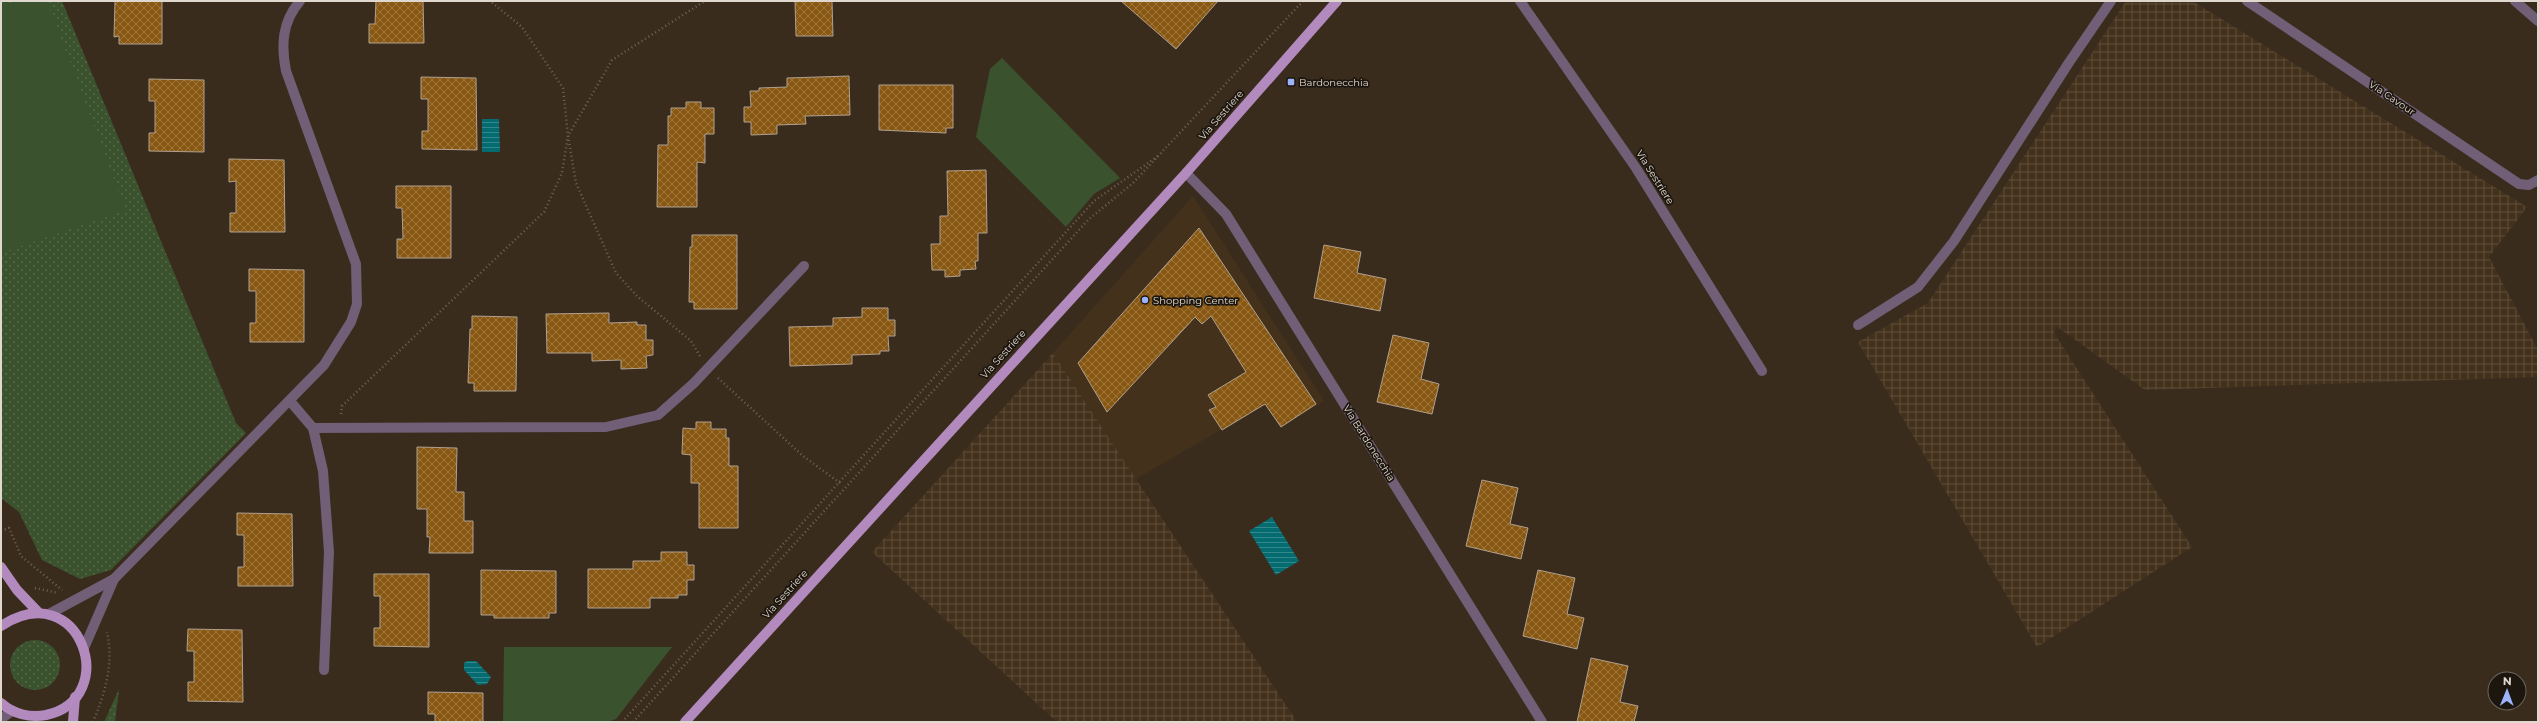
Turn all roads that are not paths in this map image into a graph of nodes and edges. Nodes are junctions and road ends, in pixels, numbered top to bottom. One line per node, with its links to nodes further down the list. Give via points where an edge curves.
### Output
1 (300, 1): 13 (street, via 292,10 284,29 282,50 286,71 356,264 358,284 357,304 341,340 324,365)
2 (1337, 1): 8 (main road, Via Sestriere)
3 (1520, 1): 12 (street, Via Sestriere, via 1636,168)
4 (2111, 1): 11 (street, via 1954,241 1918,286)
5 (2247, 1): 9 (street, Via Cavour, via 2519,184 2528,185)
6 (2516, 1): 7 (street)
7 (2538, 21)
8 (1186, 173): 27 (main road, Via Sestriere); 28 (street, Via Bardonecchia, via 1226,214)
9 (2538, 180)
10 (804, 266): 14 (street, via 707,368 658,415 606,427)
11 (1858, 325)
12 (1762, 371)
13 (290, 401): 14 (street); 16 (street)
14 (313, 428): 20 (street, via 324,471 329,552)
15 (1, 567): 17 (main road, via 17,590)
16 (114, 579): 17 (street); 19 (street)
17 (44, 613): 18 (main road, via 16,616); 19 (main road, via 70,626)
18 (1, 626)
19 (84, 648): 21 (main road, via 84,682)
20 (324, 670)
21 (75, 697): 25 (main road, via 62,709); 26 (main road)
22 (1, 703): 23 (main road)
23 (12, 711): 24 (street); 25 (main road)
24 (1, 719)
25 (30, 719)
26 (72, 722)
27 (685, 722)
28 (1542, 722)

